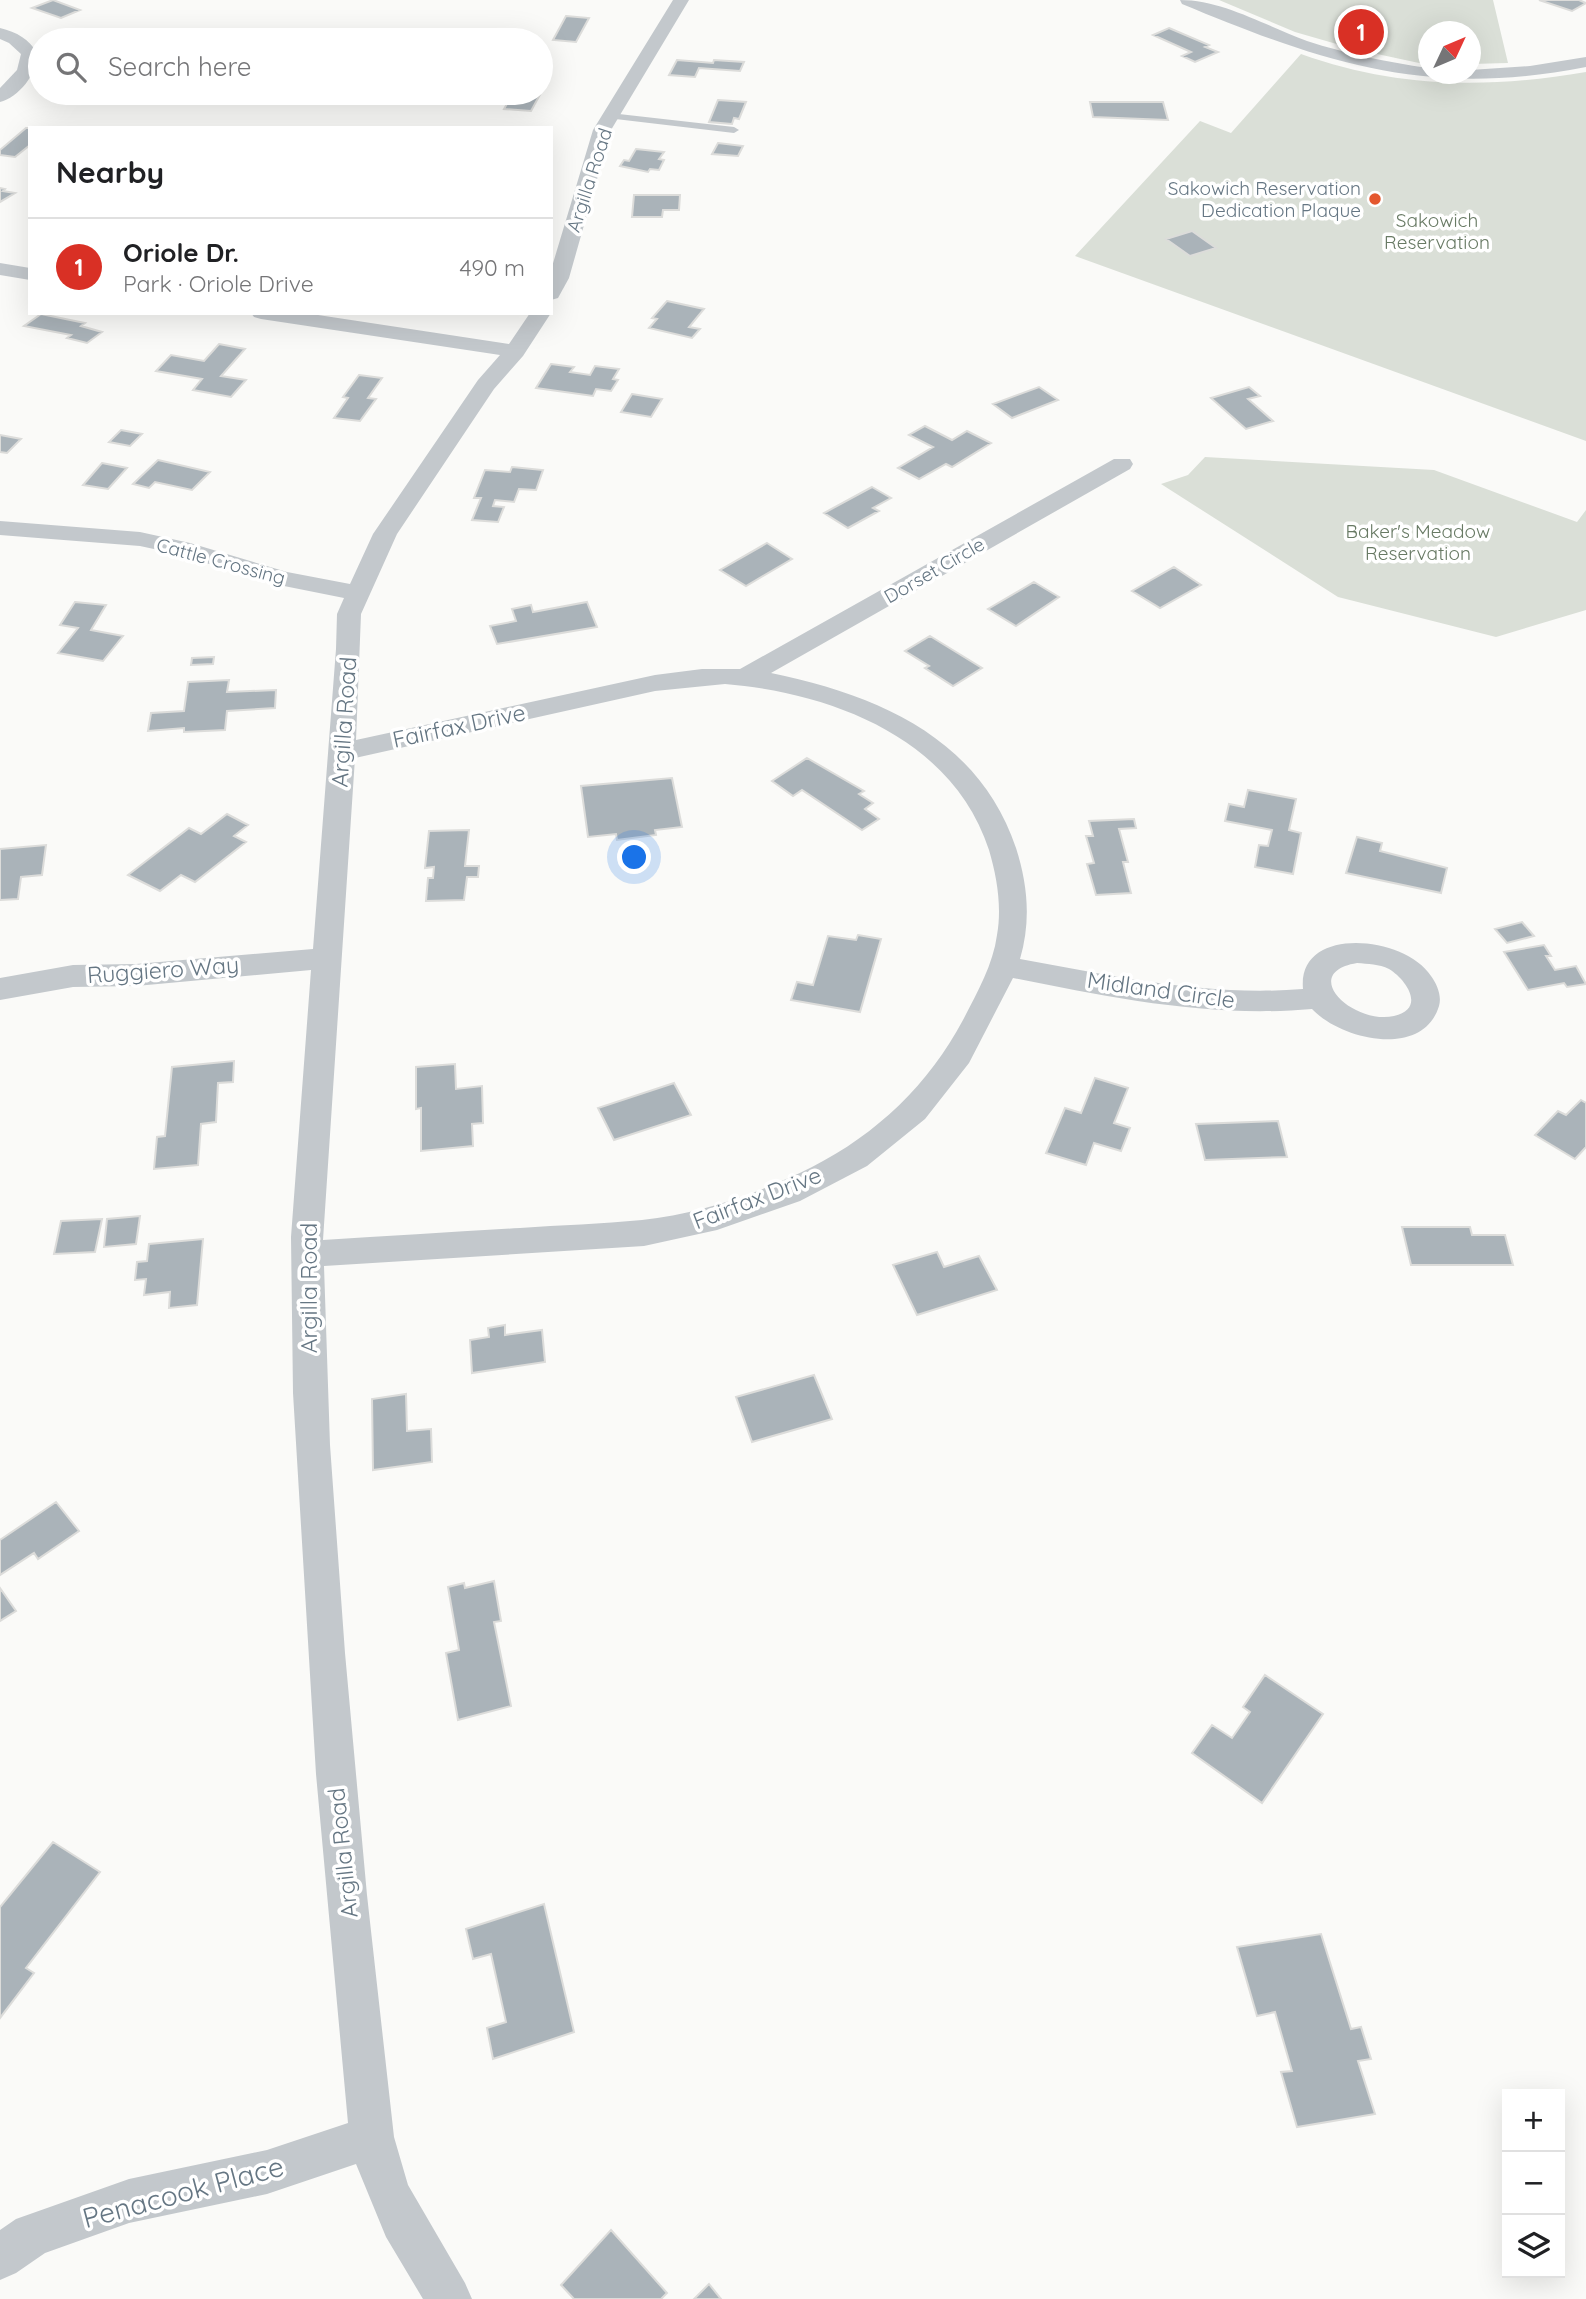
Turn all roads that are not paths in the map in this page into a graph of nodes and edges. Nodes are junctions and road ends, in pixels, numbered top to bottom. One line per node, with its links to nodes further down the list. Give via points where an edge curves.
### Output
1 (681, 0): 10 (street, Argilla Road)
2 (1188, 0): 7 (street, via 1291,43 1340,58)
3 (0, 33): 4 (street, via 23,44)
4 (28, 56)
5 (1586, 62): 8 (street, via 1540,72)
6 (28, 64): 9 (street, via 26,75)
7 (1418, 71)
8 (1481, 75)
9 (0, 97)
10 (610, 116): 11 (lane); 14 (street, Argilla Road)
11 (734, 130)
12 (0, 269): 13 (street)
13 (28, 274)
14 (553, 290)
15 (274, 315): 17 (street)
16 (540, 315): 17 (street, Argilla Road)
17 (515, 351): 20 (street, Argilla Road, via 486,385 385,534)
18 (1122, 464): 21 (street, Dorset Circle)
19 (0, 528): 20 (street, Cattle Crossing, via 140,539 283,579)
20 (358, 593): 22 (street, Argilla Road, via 349,614)
21 (746, 677): 22 (street, Fairfax Drive, via 706,677 634,687); 24 (street, Fairfax Drive, via 782,683 861,708 896,723 949,759 981,800 1003,849 1013,924)
22 (341, 752): 23 (street, Argilla Road)
23 (326, 958): 25 (street, Ruggiero Way, via 73,976); 27 (street, Argilla Road)
24 (1003, 966): 26 (street, Midland Circle, via 1204,998 1256,1003); 27 (street, Fairfax Drive, via 972,1032 914,1112 854,1157 777,1196 692,1225 644,1233)
25 (0, 989)
26 (1319, 998)
27 (307, 1254): 28 (street, Argilla Road, via 313,1483 335,1782)
28 (372, 2137): 29 (street, Penacook Place, via 267,2172 129,2201 33,2235); 30 (street, Argilla Road, via 375,2162 411,2237)
29 (0, 2257)
30 (449, 2299)

